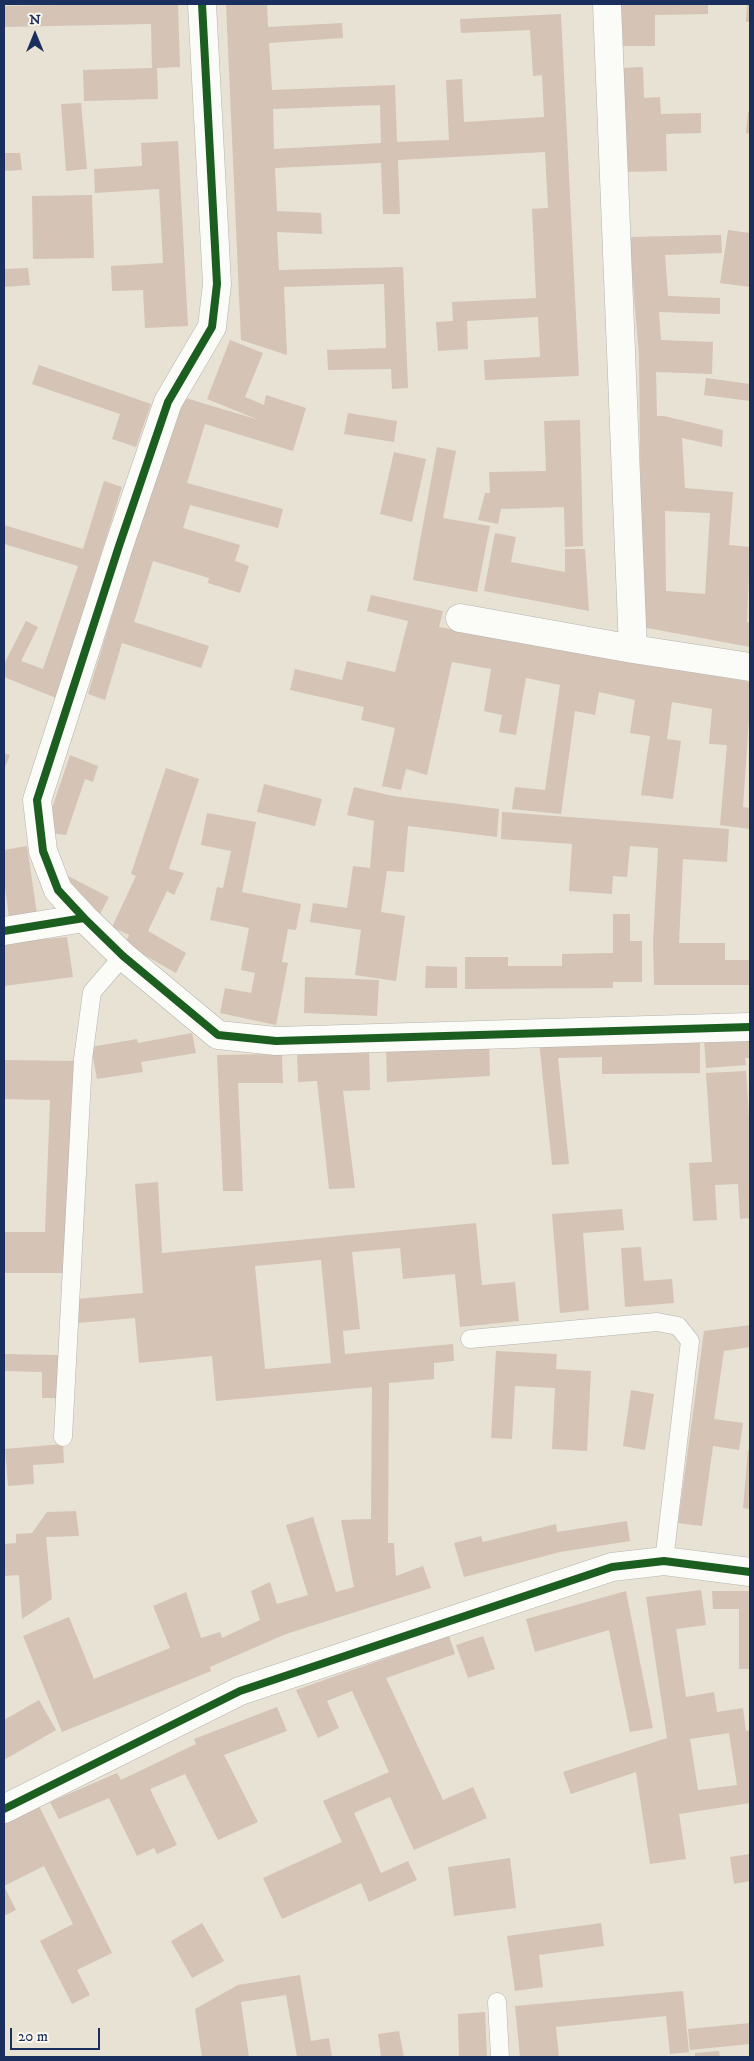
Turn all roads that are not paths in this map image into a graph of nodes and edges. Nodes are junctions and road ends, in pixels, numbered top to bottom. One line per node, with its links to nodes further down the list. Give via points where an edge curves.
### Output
1 (202, 4): 6 (street, via 217,284 212,327 168,402 37,800 43,851 58,890)
2 (607, 4): 4 (street)
3 (460, 618): 4 (street)
4 (633, 649): 5 (street)
5 (750, 667)
6 (84, 918): 7 (street); 8 (street)
7 (4, 931)
8 (123, 956): 9 (street, via 218,1036 276,1042); 11 (lane, via 92,992 90,1001 83,1059)
9 (750, 1027)
10 (470, 1339): 12 (lane, via 657,1322 678,1326 690,1341)
11 (63, 1437)
12 (664, 1561): 13 (street); 14 (street, via 612,1567 240,1690)
13 (750, 1572)
14 (4, 1809)
15 (497, 2002): 16 (lane)
16 (500, 2057)

